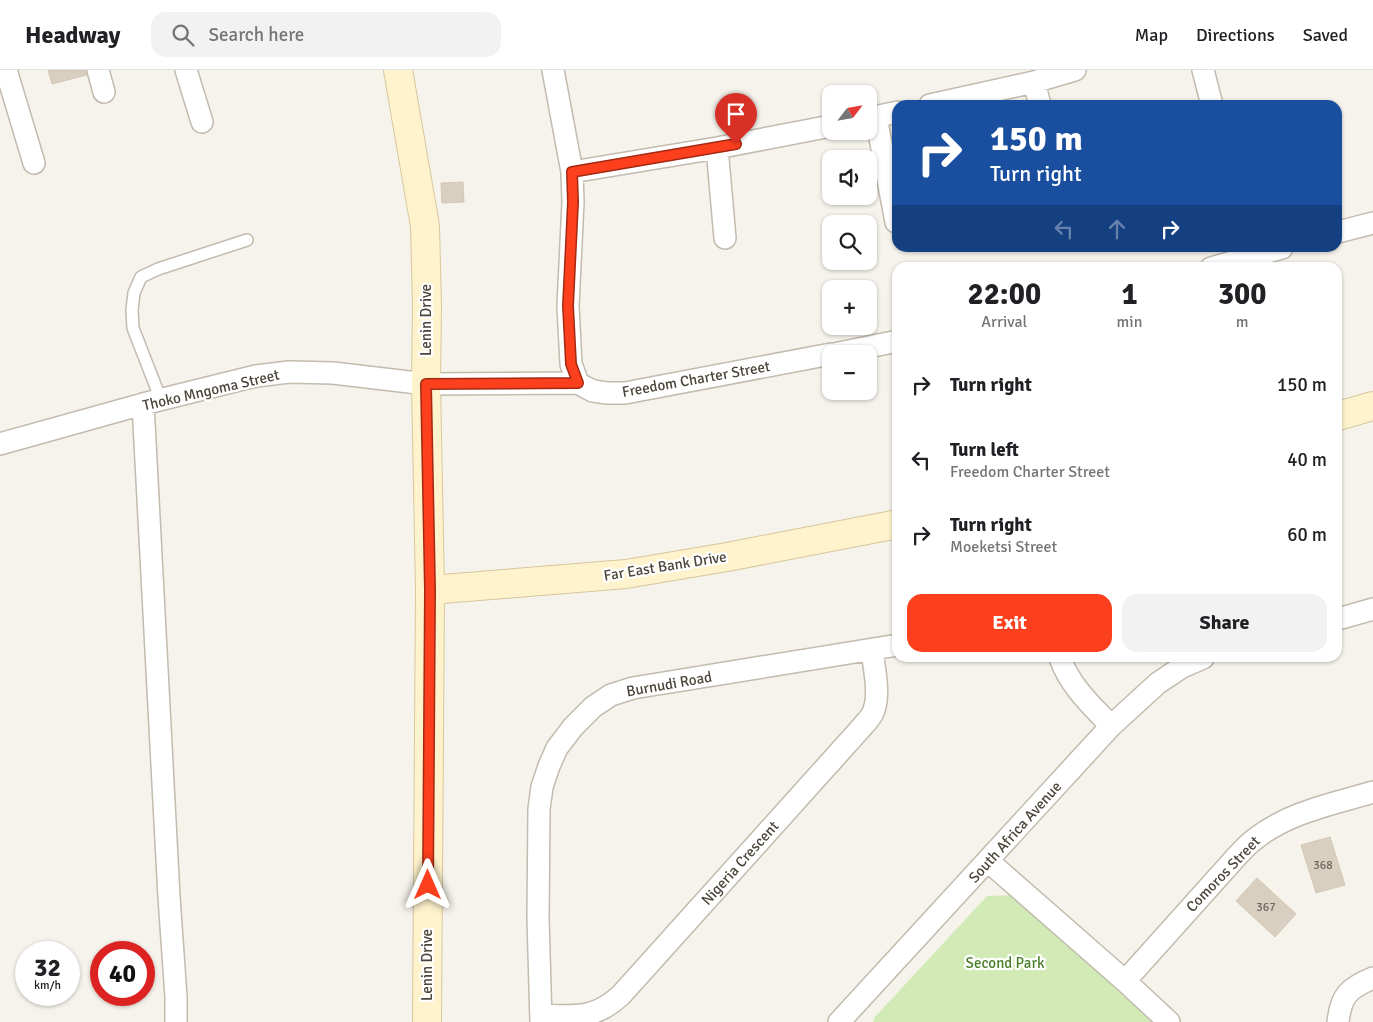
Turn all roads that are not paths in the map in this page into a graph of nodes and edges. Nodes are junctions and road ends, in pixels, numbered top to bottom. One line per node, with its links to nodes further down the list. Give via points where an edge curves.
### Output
1 (6, 70): 19 (street)
2 (98, 70): 9 (street)
3 (186, 70): 15 (street)
4 (398, 70): 32 (street, Lenin Drive, via 426,226)
5 (553, 70): 20 (street)
6 (1075, 70): 8 (street)
7 (1203, 70): 12 (street)
8 (1034, 82): 10 (street); 11 (street)
9 (104, 92)
10 (953, 100)
11 (1039, 100)
12 (1211, 100)
13 (892, 113): 14 (street)
14 (878, 117)
15 (202, 122)
16 (822, 128): 18 (street)
17 (877, 140): 21 (street)
18 (717, 148): 20 (street); 24 (street)
19 (34, 163)
20 (572, 172): 31 (street, via 568,306 571,364)
21 (892, 205)
22 (1373, 223): 23 (street)
23 (1342, 231)
24 (725, 238)
25 (247, 240): 33 (lane, via 141,277 134,293 133,328)
26 (1268, 252): 27 (street)
27 (1232, 262)
28 (892, 342): 29 (street, Freedom Charter Street)
29 (877, 345)
30 (822, 356): 31 (street, Freedom Charter Street, via 625,393 594,391)
31 (578, 383): 32 (street, Thoko Mngoma Street)
32 (426, 384): 33 (street, Thoko Mngoma Street, via 333,373 289,372 256,376); 38 (street, Lenin Drive)
33 (152, 402): 36 (street, Thoko Mngoma Street); 51 (street)
34 (1373, 406): 35 (street)
35 (1342, 415)
36 (0, 444)
37 (892, 525): 38 (street, Far East Bank Drive, via 626,574)
38 (430, 590): 52 (street, Lenin Drive)
39 (1373, 608): 40 (street)
40 (1342, 618)
41 (892, 646): 42 (street, Burnudi Road)
42 (872, 650): 50 (street, Nigeria Crescent, via 874,710 856,735 610,1005 594,1013); 50 (street, Burnudi Road, via 633,688 611,695 593,706 573,727 549,766 540,802 538,918)
43 (1061, 662): 45 (street, via 1072,683)
44 (1195, 662): 45 (street, South Africa Avenue, via 1158,683)
45 (1111, 726): 47 (street, South Africa Avenue)
46 (1373, 792): 49 (street, Comoros Street, via 1300,814 1254,840)
47 (988, 861): 49 (street); 53 (street, South Africa Avenue)
48 (1373, 978): 55 (street, via 1357,985 1348,994 1340,1007)
49 (1125, 982): 54 (street)
50 (541, 1018)
51 (176, 1022)
52 (427, 1022)
53 (839, 1022)
54 (1169, 1022)
55 (1338, 1022)

